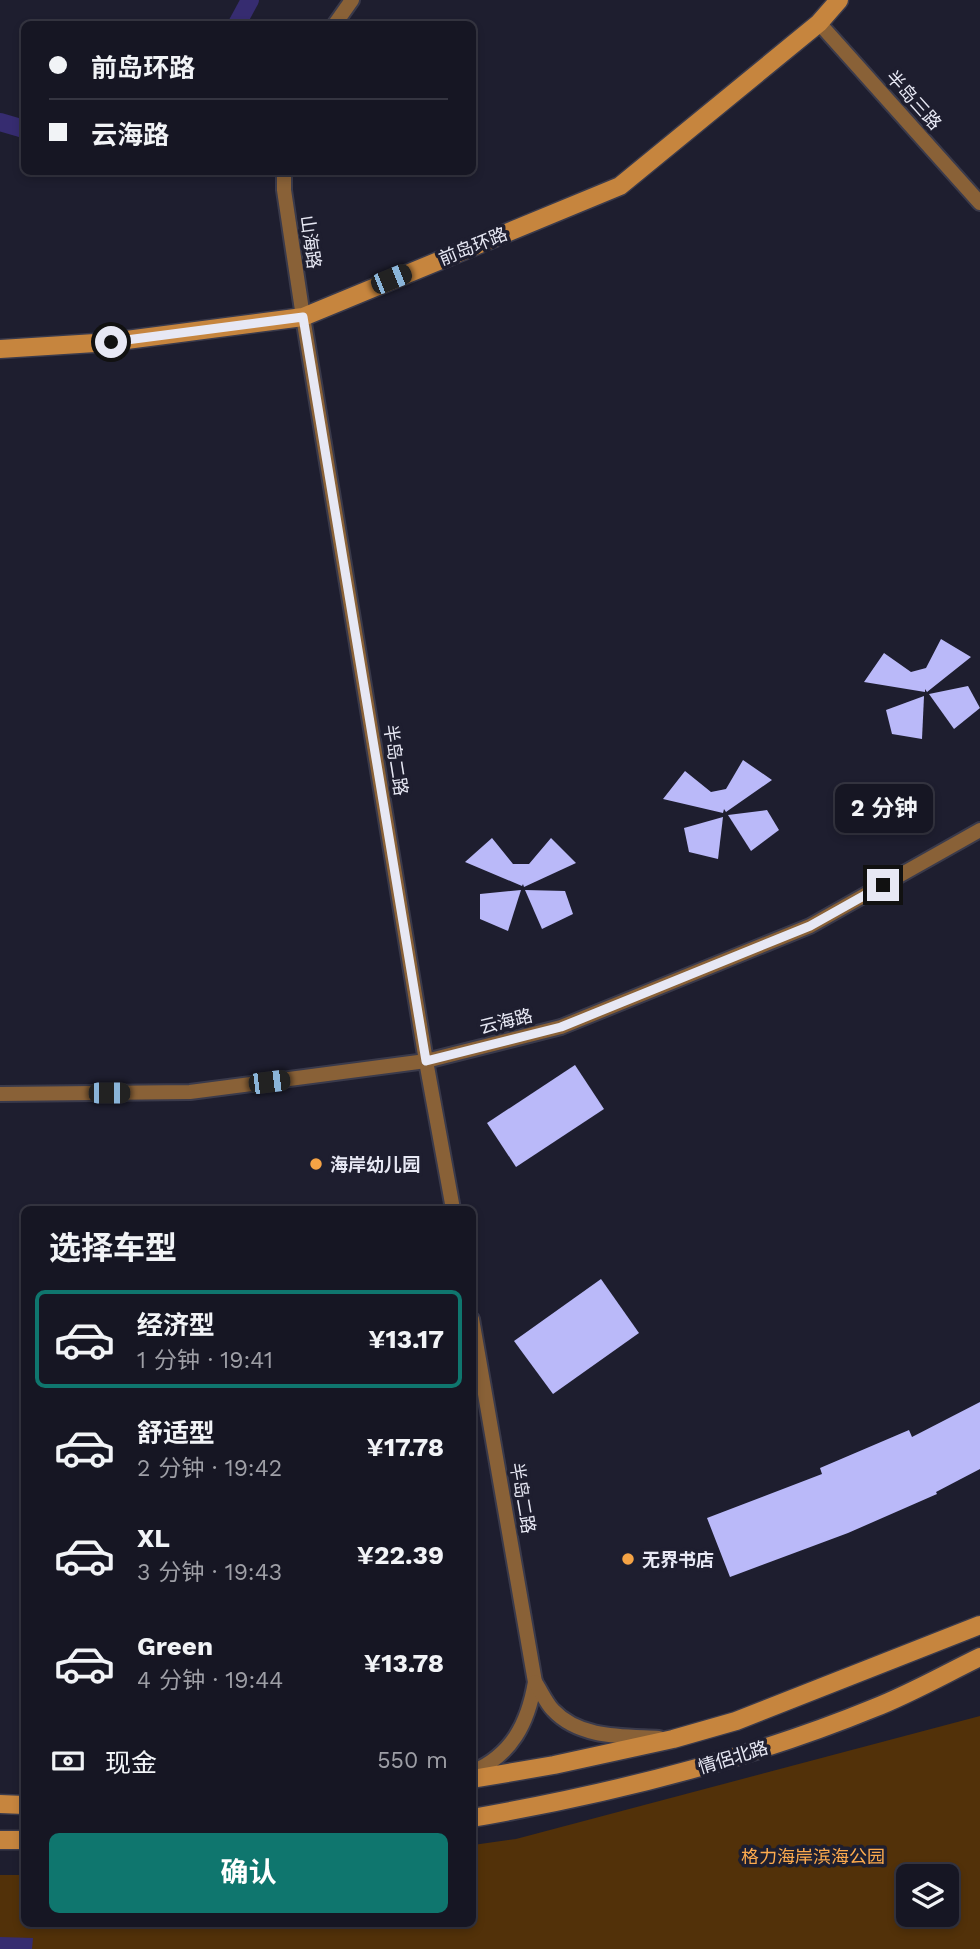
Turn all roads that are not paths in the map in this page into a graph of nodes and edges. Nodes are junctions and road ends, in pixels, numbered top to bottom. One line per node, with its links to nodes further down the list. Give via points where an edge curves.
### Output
1 (352, 0): 3 (street)
2 (839, 0): 4 (main road, 前岛环路)
3 (337, 21)
4 (819, 23): 6 (street, 半岛三路); 7 (main road, 前岛环路, via 620,186)
5 (284, 175): 7 (street, 山海路)
6 (980, 203)
7 (303, 317): 8 (main road, 前岛环路, via 111,342); 10 (street, 半岛二路)
8 (0, 349)
9 (980, 831): 10 (street, 云海路, via 810,926 561,1027)
10 (426, 1061): 11 (street, 云海路, via 190,1092); 12 (street, 半岛二路)
11 (0, 1094)
12 (452, 1206)
13 (476, 1342): 16 (street, 半岛二路)
14 (980, 1625): 17 (main road, 情侶北路, via 736,1721)
15 (980, 1657): 22 (main road, 情侶北路, via 876,1708 726,1761 561,1803)
16 (535, 1682): 17 (street, via 553,1710 580,1727 614,1736); 18 (street, via 531,1709 518,1733 503,1754)
17 (673, 1739): 19 (main road, 情侶北路)
18 (476, 1770)
19 (476, 1778)
20 (0, 1804): 21 (main road)
21 (21, 1805)
22 (476, 1817)
23 (0, 1840): 24 (main road)
24 (21, 1840)

